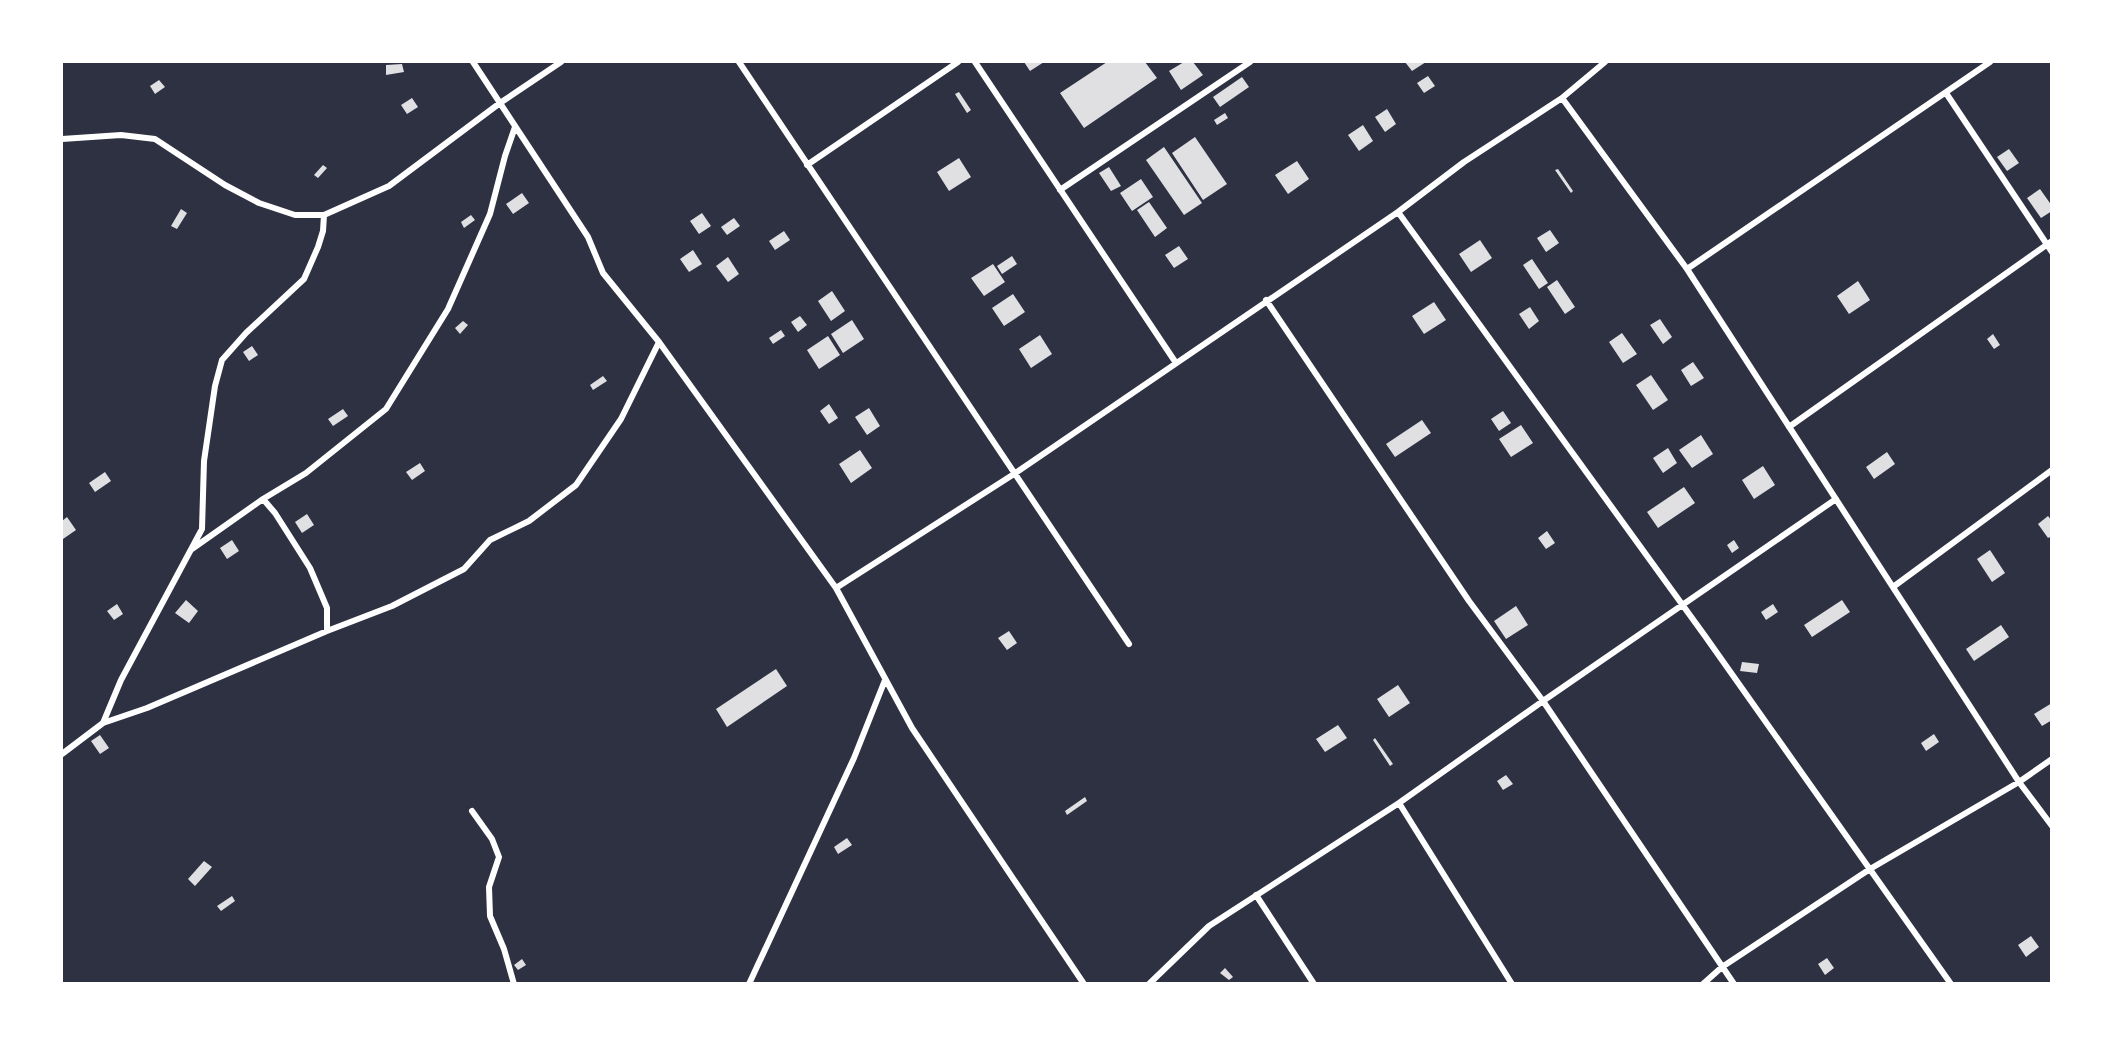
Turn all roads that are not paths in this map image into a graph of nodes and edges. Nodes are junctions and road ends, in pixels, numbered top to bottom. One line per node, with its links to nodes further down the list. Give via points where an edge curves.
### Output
1 (473, 62): 11 (street)
2 (561, 62): 11 (street)
3 (739, 62): 14 (street)
4 (958, 62): 14 (street)
5 (975, 62): 15 (street)
6 (1250, 62): 15 (street)
7 (1605, 62): 10 (street)
8 (1990, 62): 9 (street)
9 (1946, 93): 18 (street); 20 (street)
10 (1562, 98): 16 (street, via 1464,162); 20 (street)
11 (500, 103): 12 (street); 17 (street, via 389,186)
12 (515, 127): 22 (street, via 588,237 603,273); 27 (street, via 490,214 448,309 386,409 306,473)
13 (62, 139): 17 (street, via 121,135 155,139 259,203 295,215)
14 (807, 165): 26 (street)
15 (1060, 190): 23 (street)
16 (1398, 212): 21 (street); 32 (street)
17 (324, 215): 29 (street, via 323,231 304,279 222,360 204,461 202,529)
18 (2049, 243): 19 (street); 24 (street)
19 (2052, 252)
20 (1687, 269): 24 (street)
21 (1266, 300): 23 (street); 36 (street, via 1469,602)
22 (659, 342): 31 (street); 33 (street, via 621,419 576,485 529,521 490,540 464,569 392,606)
23 (1176, 363): 26 (street)
24 (1790, 427): 28 (street)
25 (2052, 470): 30 (street)
26 (1014, 474): 31 (street); 34 (street)
27 (263, 499): 29 (street); 33 (street, via 310,568 327,608)
28 (1836, 499): 30 (street); 32 (street)
29 (191, 549): 37 (street, via 121,680)
30 (1893, 587): 40 (street)
31 (836, 588): 35 (street)
32 (1683, 605): 36 (street); 44 (street)
33 (327, 631): 37 (street, via 167,700)
34 (1129, 644)
35 (885, 680): 48 (street, via 854,758); 49 (street, via 912,728)
36 (1543, 701): 41 (street); 46 (street)
37 (103, 723): 38 (street)
38 (62, 754)
39 (2052, 759): 40 (street)
40 (2019, 782): 43 (street); 44 (street)
41 (1399, 803): 45 (street); 52 (street)
42 (472, 812): 47 (street, via 492,839 499,857 489,887 490,916)
43 (2052, 826)
44 (1870, 870): 46 (street); 55 (street)
45 (1256, 895): 50 (street, via 1209,926); 51 (street)
46 (1722, 967): 53 (street); 54 (street)
47 (514, 984)
48 (749, 984)
49 (1084, 984)
50 (1149, 984)
51 (1314, 984)
52 (1512, 984)
53 (1703, 984)
54 (1734, 984)
55 (1951, 984)

